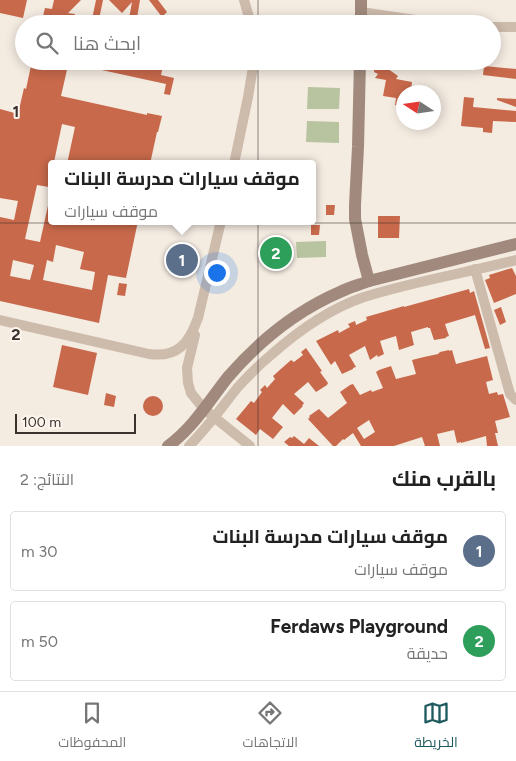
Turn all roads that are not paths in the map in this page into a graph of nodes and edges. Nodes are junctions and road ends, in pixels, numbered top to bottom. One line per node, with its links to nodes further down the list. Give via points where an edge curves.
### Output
1 (244, 0): 3 (street)
2 (361, 12): 4 (street)
3 (248, 15)
4 (381, 15)
5 (501, 27): 6 (street)
6 (516, 27)
7 (252, 70): 9 (street)
8 (360, 70): 14 (street, via 355,219)
9 (235, 160)
10 (220, 225): 15 (street)
11 (516, 244): 14 (street)
12 (516, 260): 13 (street)
13 (475, 269): 17 (street, via 510,394); 19 (street, via 363,298 316,320 269,356 239,386)
14 (368, 281): 18 (street, via 316,303 284,324 246,356)
15 (198, 318): 16 (street, via 193,333 182,347 155,355); 18 (street, via 187,368 191,393)
16 (0, 320)
17 (516, 400)
18 (204, 409): 19 (street); 20 (street)
19 (215, 417): 21 (street); 22 (street)
20 (168, 446)
21 (189, 446)
22 (250, 446)

